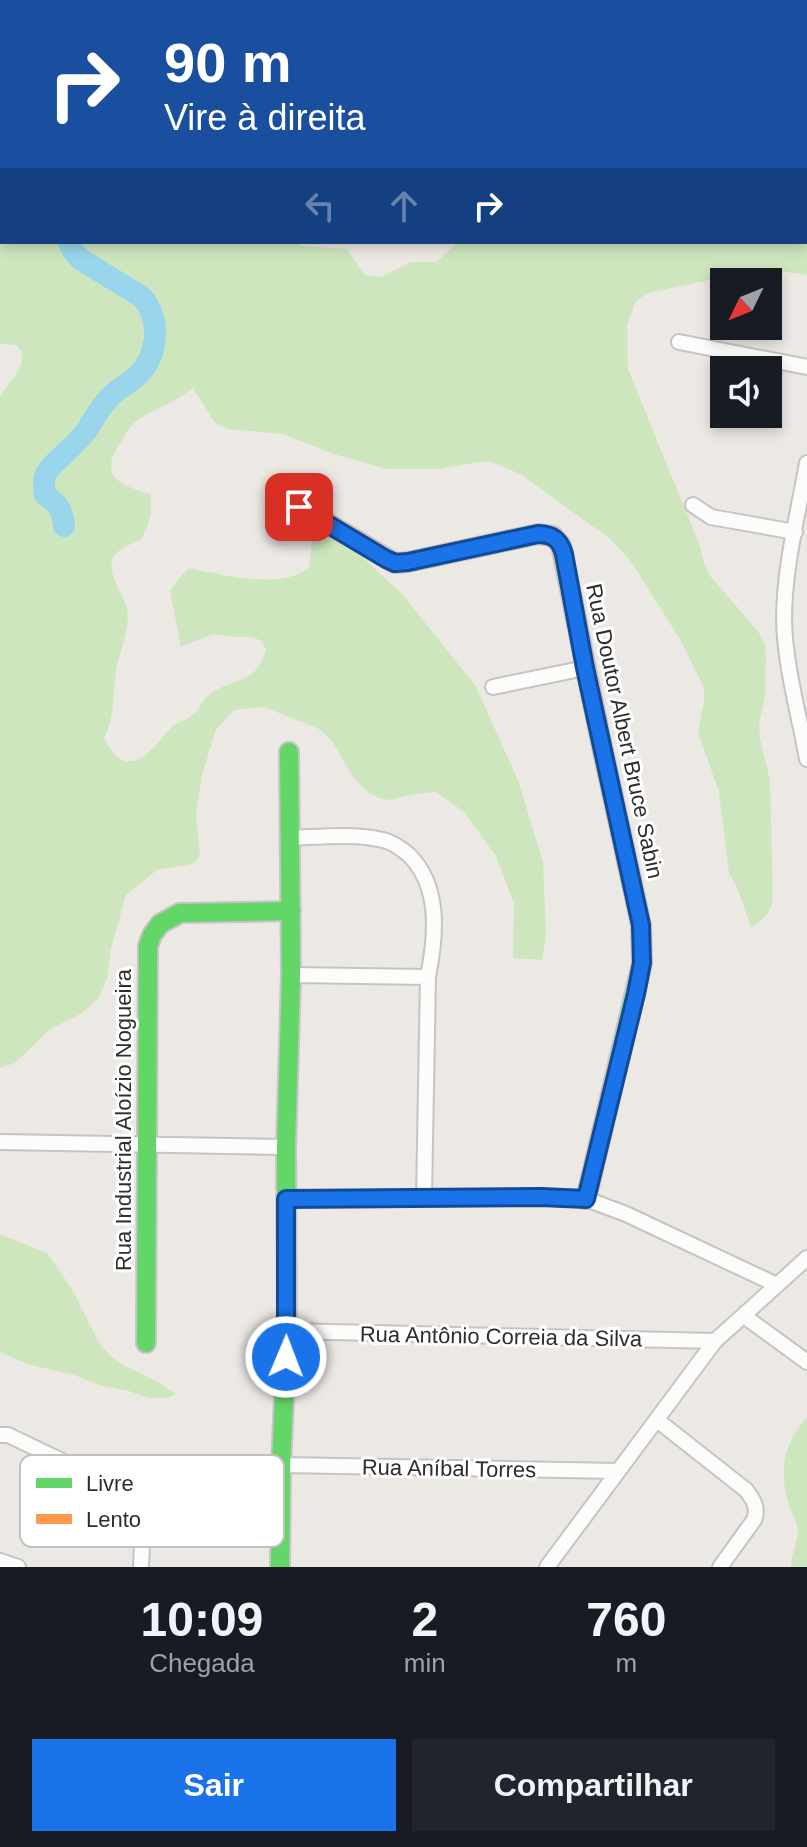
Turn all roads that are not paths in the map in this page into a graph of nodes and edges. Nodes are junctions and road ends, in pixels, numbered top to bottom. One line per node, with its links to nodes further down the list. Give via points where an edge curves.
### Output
1 (679, 342): 2 (street)
2 (807, 367)
3 (807, 463): 6 (street)
4 (276, 493): 7 (street, Rua Doutor Albert Bruce Sabin, via 395,563 538,534 553,536 564,554)
5 (693, 505): 6 (street, via 711,517)
6 (795, 532): 10 (street, via 784,622)
7 (585, 668): 8 (street); 20 (street, Rua Doutor Albert Bruce Sabin, via 642,943 636,994)
8 (493, 687)
9 (289, 752): 11 (street)
10 (807, 759)
11 (290, 838): 12 (street); 14 (street, via 386,840 420,866 435,925)
12 (291, 911): 13 (street); 16 (street, Rua Industrial Aloízio Nogueira, via 180,913 152,935)
13 (291, 975): 14 (street); 17 (street)
14 (428, 977): 18 (street)
15 (0, 1142): 16 (street)
16 (147, 1144): 17 (street); 26 (street, Rua Industrial Aloízio Nogueira)
17 (286, 1147): 19 (street)
18 (424, 1198): 19 (street); 20 (street)
19 (286, 1199): 24 (street)
20 (586, 1199): 22 (street)
21 (807, 1258): 22 (street)
22 (777, 1285): 23 (street)
23 (744, 1316): 25 (street); 27 (street)
24 (287, 1331): 25 (street, Rua Antônio Correia da Silva); 31 (street)
25 (715, 1341): 28 (street)
26 (146, 1343)
27 (807, 1362)
28 (657, 1420): 33 (street); 39 (street, via 753,1498 756,1515)
29 (0, 1435): 30 (street)
30 (50, 1455)
31 (281, 1455)
32 (284, 1465): 33 (street, Rua Aníbal Torres)
33 (617, 1471): 38 (street)
34 (142, 1547): 37 (street)
35 (0, 1561): 36 (street)
36 (18, 1567)
37 (141, 1567)
38 (547, 1567)
39 (720, 1567)

